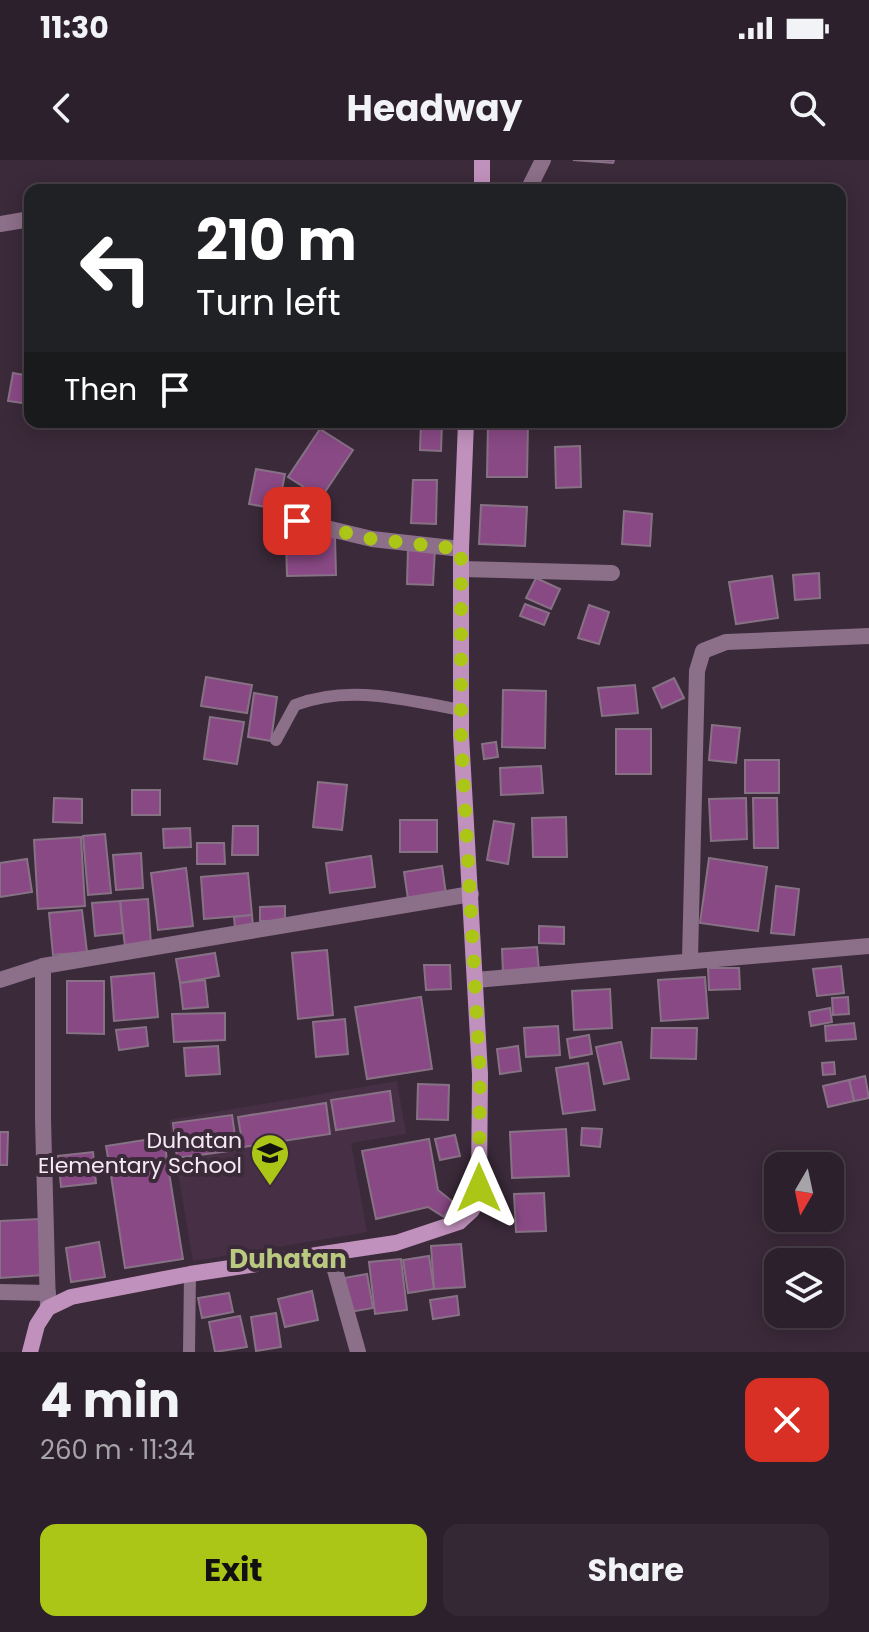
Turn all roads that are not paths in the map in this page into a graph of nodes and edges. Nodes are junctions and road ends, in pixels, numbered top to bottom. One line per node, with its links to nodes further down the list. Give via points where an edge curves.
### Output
1 (482, 160): 3 (street)
2 (543, 160): 4 (street)
3 (482, 184)
4 (531, 184)
5 (24, 220): 6 (street)
6 (0, 224)
7 (466, 428): 9 (street)
8 (297, 521): 9 (street, via 372,539)
9 (461, 549): 10 (street)
10 (462, 569): 11 (street); 13 (street)
11 (612, 573)
12 (869, 636): 17 (street, via 726,642 703,651 697,671)
13 (461, 710): 14 (lane, via 353,692 326,696 295,705); 15 (street)
14 (276, 740)
15 (471, 894): 18 (street); 20 (street)
16 (869, 946): 17 (street)
17 (690, 959): 20 (street)
18 (43, 966): 19 (street); 24 (street)
19 (0, 980)
20 (476, 980): 21 (street, via 479,1188 472,1210 459,1222 427,1234)
21 (331, 1256): 22 (street); 27 (street)
22 (190, 1274): 24 (street); 26 (lane)
23 (0, 1292): 24 (street)
24 (48, 1300): 25 (street)
25 (30, 1352)
26 (189, 1352)
27 (358, 1352)

